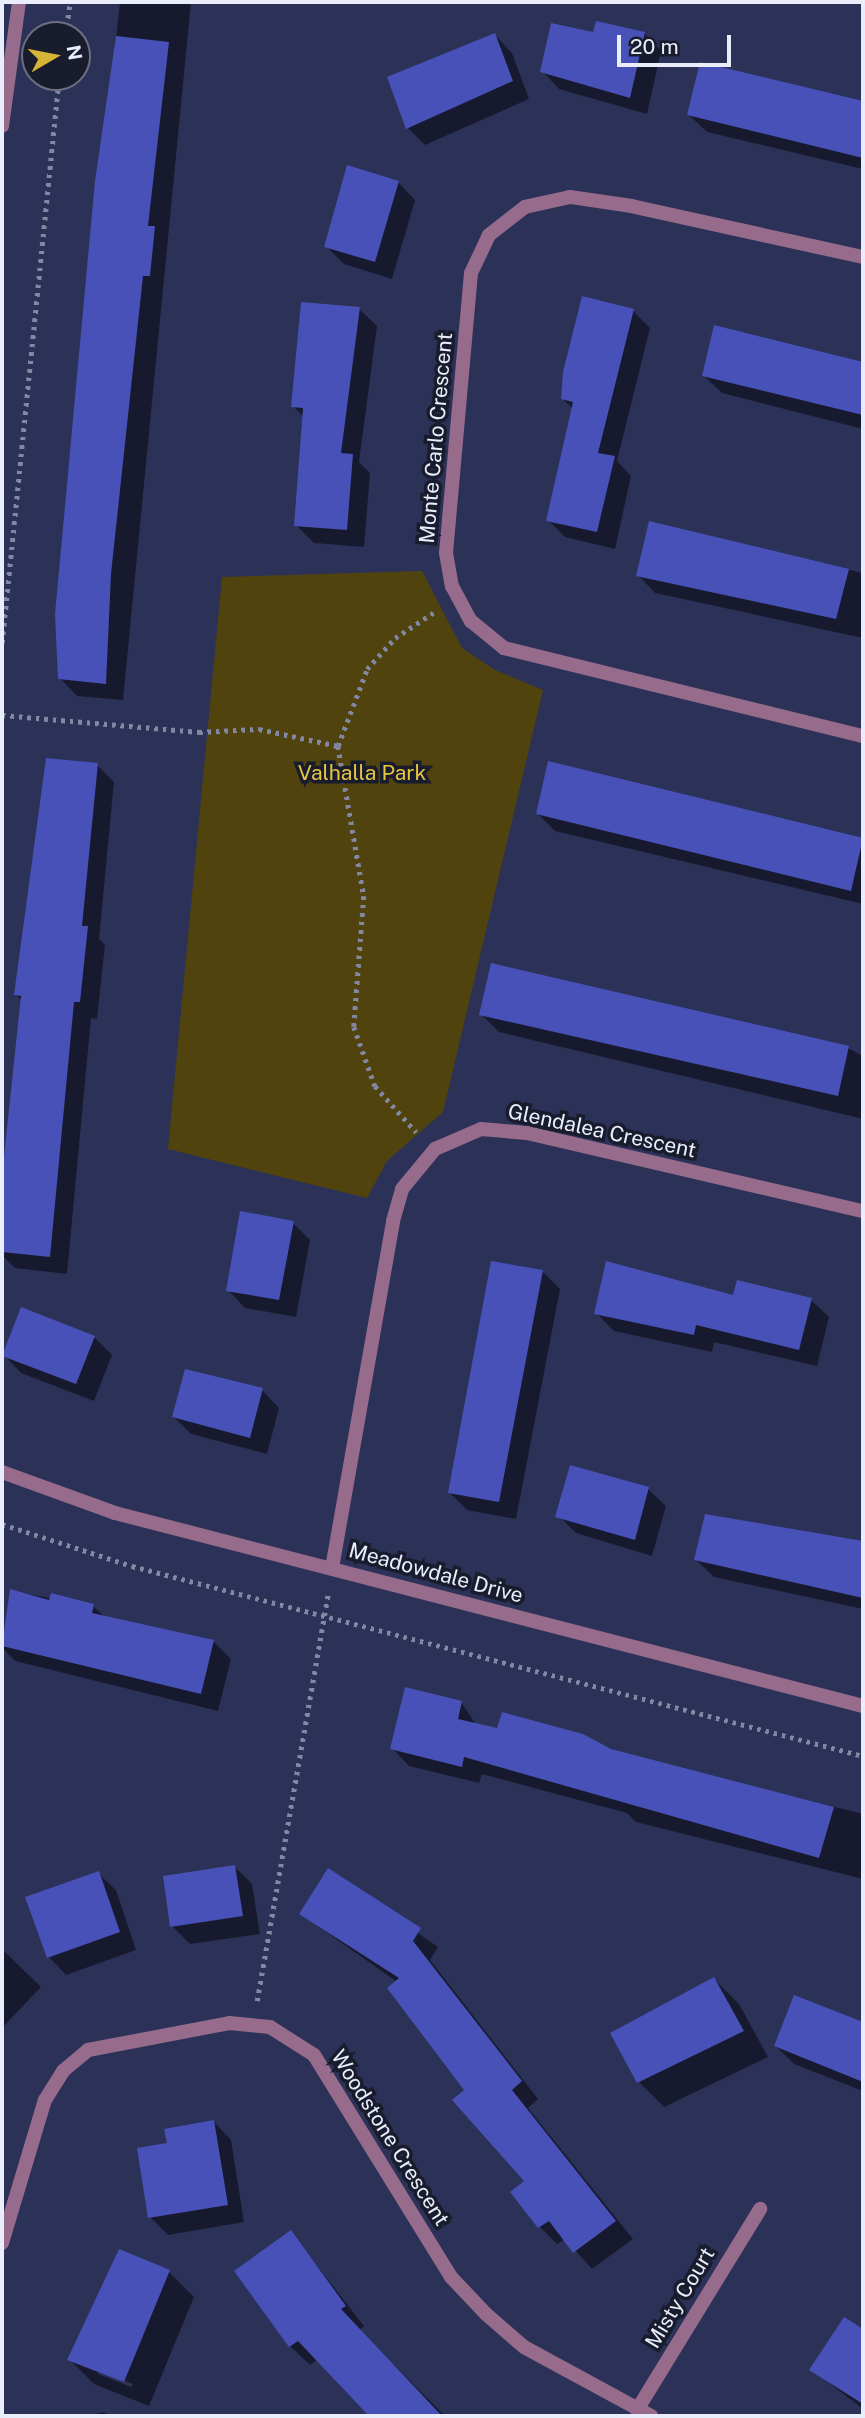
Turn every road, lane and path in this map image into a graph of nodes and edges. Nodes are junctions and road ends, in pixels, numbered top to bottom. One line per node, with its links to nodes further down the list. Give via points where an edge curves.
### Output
1 (19, 2): 5 (street)
2 (70, 2): 3 (path)
3 (67, 21)
4 (58, 91): 8 (path)
5 (2, 126)
6 (863, 257): 7 (street, Monte Carlo Crescent, via 570,197 525,207 489,235 471,273 446,553)
7 (458, 599): 10 (street, Monte Carlo Crescent, via 471,621 504,648 557,666); 11 (path, via 415,622 367,669)
8 (2, 643)
9 (2, 715): 11 (path, via 199,732 259,729)
10 (863, 736)
11 (338, 746): 12 (path, via 364,896 354,988 360,1056 374,1086)
12 (435, 1149): 13 (street, Glendalea Crescent, via 481,1129 527,1132); 16 (street, Glendalea Crescent, via 402,1189 393,1222)
13 (863, 1211)
14 (2, 1472): 16 (street, Meadowdale Drive, via 115,1513)
15 (2, 1524): 17 (path)
16 (331, 1568): 17 (path); 18 (street, Meadowdale Drive)
17 (325, 1617): 19 (path); 20 (path)
18 (863, 1706)
19 (863, 1756)
20 (253, 2023): 22 (street, Woodstone Crescent, via 113,2041 88,2050 63,2071 45,2100); 23 (street, Woodstone Crescent, via 286,2034 314,2055 451,2277 486,2314 524,2347)
21 (760, 2209): 23 (street, Misty Court)
22 (2, 2242)
23 (637, 2410): 24 (street, Woodstone Crescent)
24 (651, 2416)

